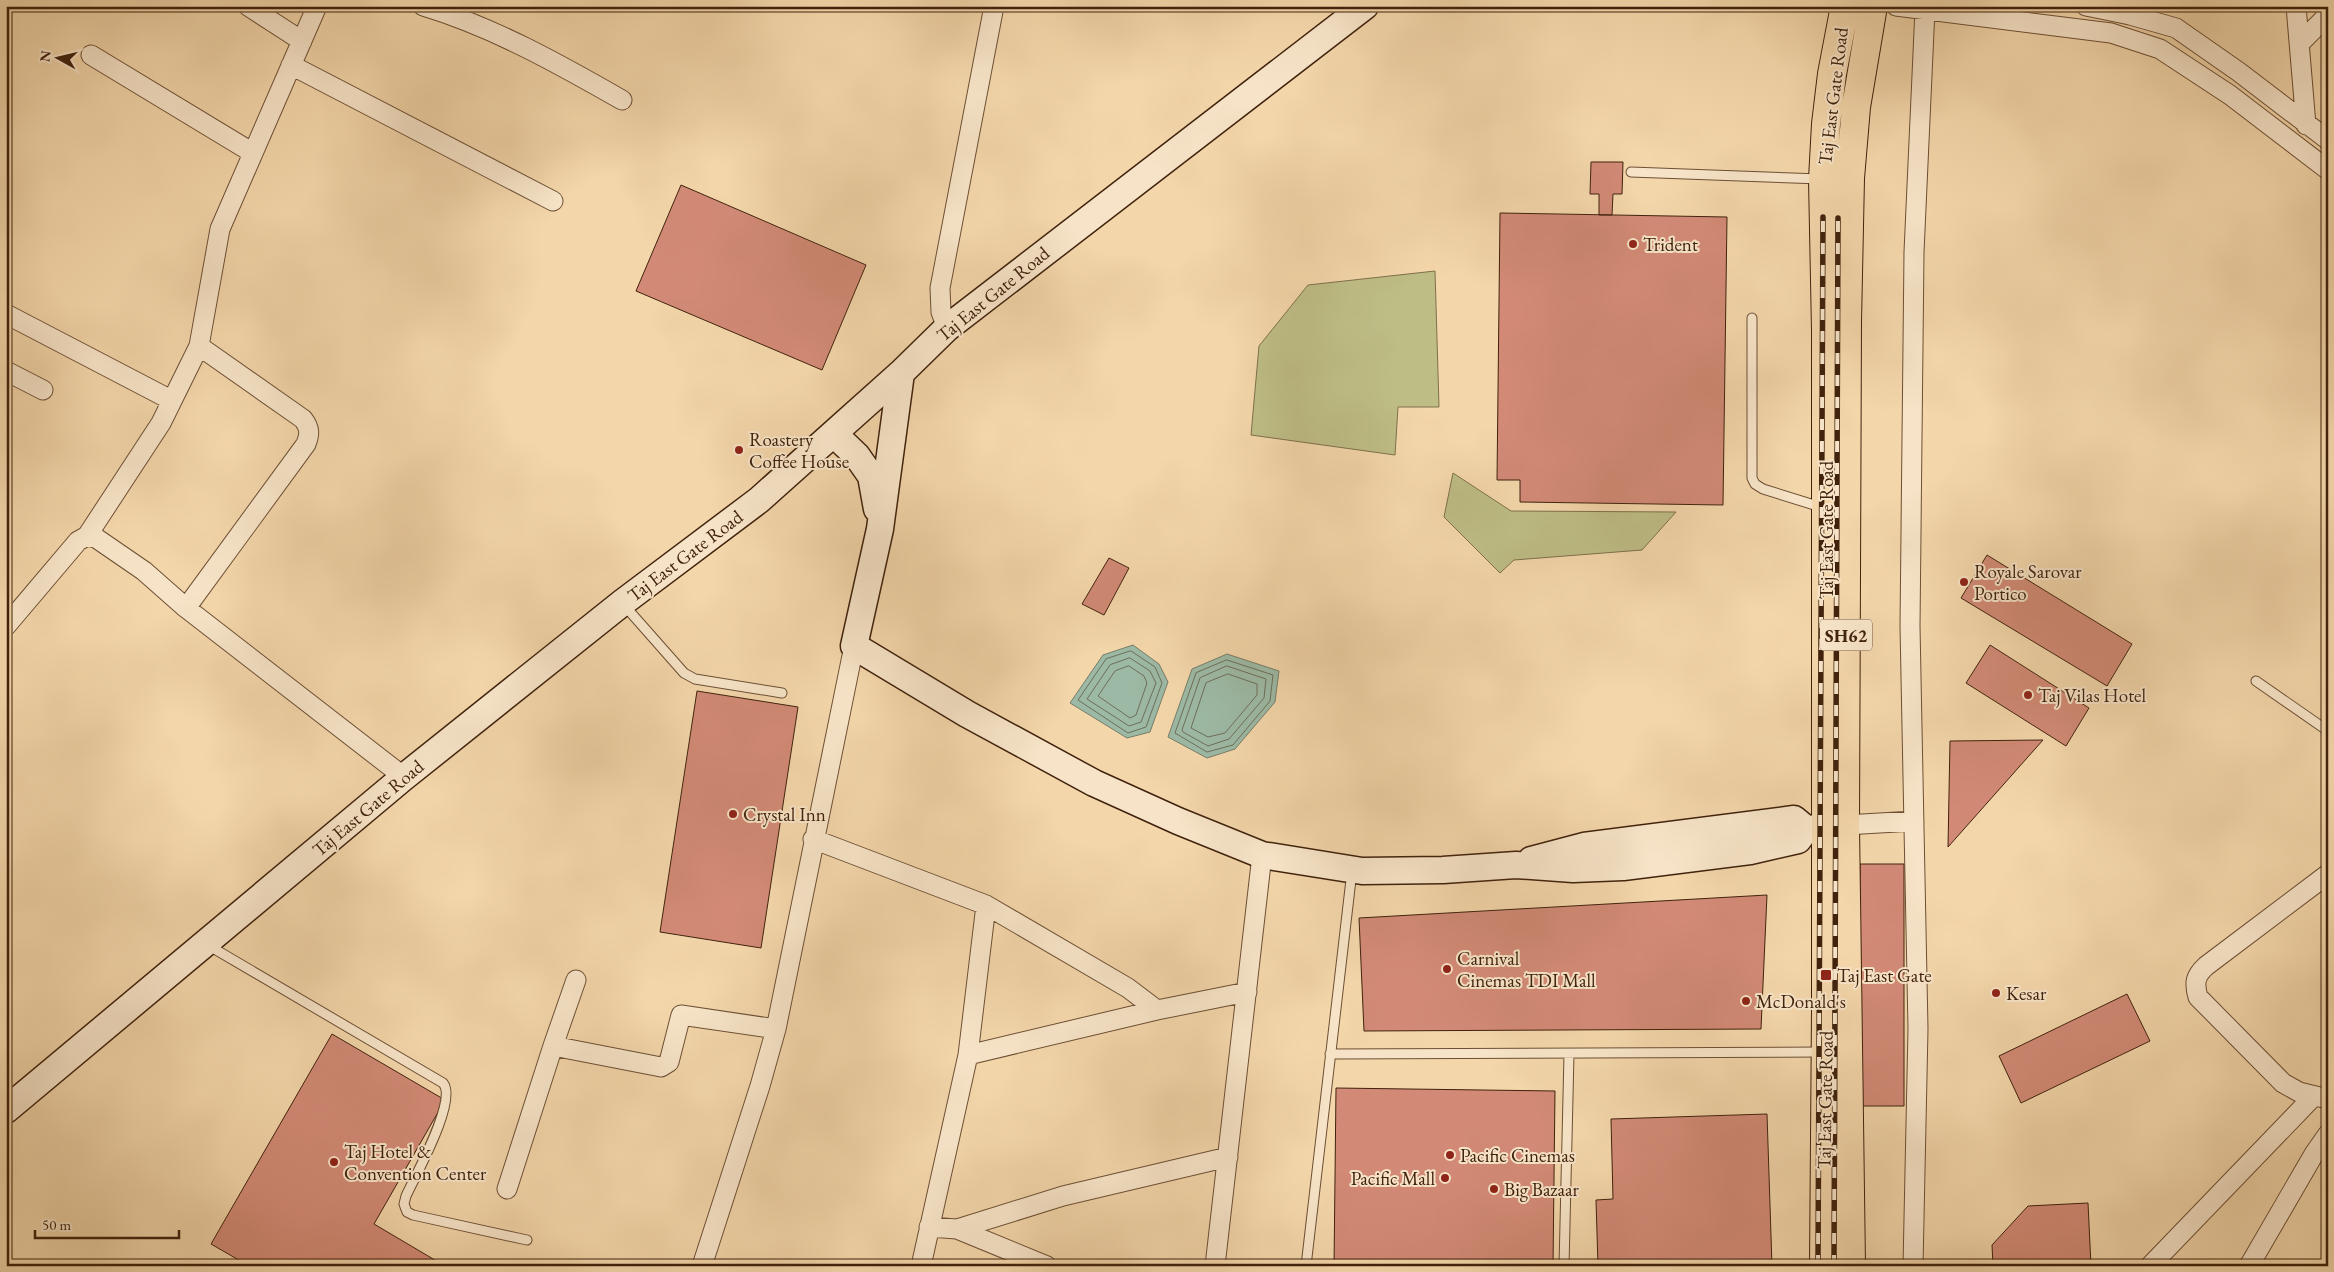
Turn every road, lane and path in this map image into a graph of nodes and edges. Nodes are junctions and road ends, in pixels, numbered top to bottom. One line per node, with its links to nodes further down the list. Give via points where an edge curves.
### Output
1 (248, 6): 13 (street)
2 (317, 6): 13 (street)
3 (423, 6): 17 (street, via 517,44)
4 (994, 6): 27 (street, via 940,288 941,312)
5 (1365, 6): 27 (main road, Taj East Gate Road)
6 (1845, 6): 23 (main road, Taj East Gate Road / SH62, via 1832,74)
7 (1873, 6): 46 (main road, SH62, via 1856,108 1850,178)
8 (1896, 6): 11 (street)
9 (2086, 6): 18 (street, via 2176,28)
10 (2296, 6): 14 (street)
11 (1924, 9): 21 (street, via 2111,33 2160,49 2230,95); 45 (street, via 1914,252 1910,626)
12 (2328, 15): 14 (street)
13 (302, 41): 16 (street)
14 (2300, 43): 18 (street)
15 (91, 55): 20 (street)
16 (291, 65): 20 (street); 24 (street)
17 (622, 100)
18 (2306, 125): 19 (street)
19 (2328, 140)
20 (253, 153): 28 (street, via 220,229)
21 (2328, 170)
22 (1631, 172): 23 (lane)
23 (1824, 179): 34 (main road, Taj East Gate Road / SH62)
24 (553, 202)
25 (6, 314): 32 (street)
26 (1752, 318): 34 (lane, via 1752,478 1763,489)
27 (947, 328): 30 (main road, Taj East Gate Road)
28 (199, 346): 32 (street); 38 (street, via 303,419 309,427 309,435 306,444)
29 (6, 372): 31 (street)
30 (901, 373): 33 (main road, Taj East Gate Road); 35 (main road)
31 (43, 390)
32 (171, 400): 36 (street, via 161,423)
33 (834, 434): 35 (main road, via 857,456 871,476); 37 (main road, Taj East Gate Road, via 759,500)
34 (1826, 509): 46 (main road, Taj East Gate Road / SH62)
35 (880, 529): 40 (main road)
36 (87, 536): 38 (street, via 104,542 144,571); 39 (street, via 68,551)
37 (622, 603): 42 (lane, via 684,673 695,679); 44 (main road, Taj East Gate Road)
38 (186, 608): 44 (street)
39 (6, 626)
40 (854, 646): 47 (street); 48 (main road, via 967,714 1094,783)
41 (2256, 681): 43 (lane)
42 (782, 693)
43 (2328, 731)
44 (404, 777): 52 (main road, Taj East Gate Road)
45 (1914, 821): 46 (street); 78 (street, via 1918,1029)
46 (1825, 827): 49 (main road, via 1798,840 1665,862 1573,869 1516,865 1443,870); 58 (main road, Taj East Gate Road / SH62); 77 (main road, SH62)
47 (814, 840): 51 (street); 56 (street)
48 (1262, 856): 49 (main road); 54 (street)
49 (1352, 869): 59 (lane)
50 (2328, 874): 62 (street, via 2206,966 2197,974 2194,986 2198,997 2283,1083)
51 (986, 905): 55 (street, via 1128,988); 61 (street)
52 (206, 944): 63 (main road, Taj East Gate Road); 69 (lane, via 447,1087 448,1098 435,1135 406,1196 407,1212)
53 (576, 980): 57 (street)
54 (1247, 992): 55 (street); 65 (street)
55 (1157, 1010): 61 (street)
56 (776, 1029): 57 (street, via 681,1014 669,1062 665,1066); 70 (street)
57 (553, 1046): 66 (street)
58 (1826, 1052): 60 (lane); 76 (main road, Taj East Gate Road / SH62)
59 (1330, 1054): 60 (lane); 74 (lane)
60 (1569, 1054): 75 (lane)
61 (968, 1055): 67 (street)
62 (2320, 1098): 79 (street)
63 (6, 1110)
64 (2328, 1134): 80 (street)
65 (1228, 1158): 68 (street, via 1063,1196); 73 (street)
66 (507, 1189)
67 (929, 1227): 68 (street); 71 (street)
68 (957, 1230): 72 (street)
69 (527, 1240)
70 (702, 1266)
71 (921, 1266)
72 (1047, 1266)
73 (1215, 1266)
74 (1306, 1266)
75 (1564, 1266)
76 (1824, 1266)
77 (1851, 1266)
78 (1913, 1266)
79 (2150, 1266)
80 (2249, 1266)

